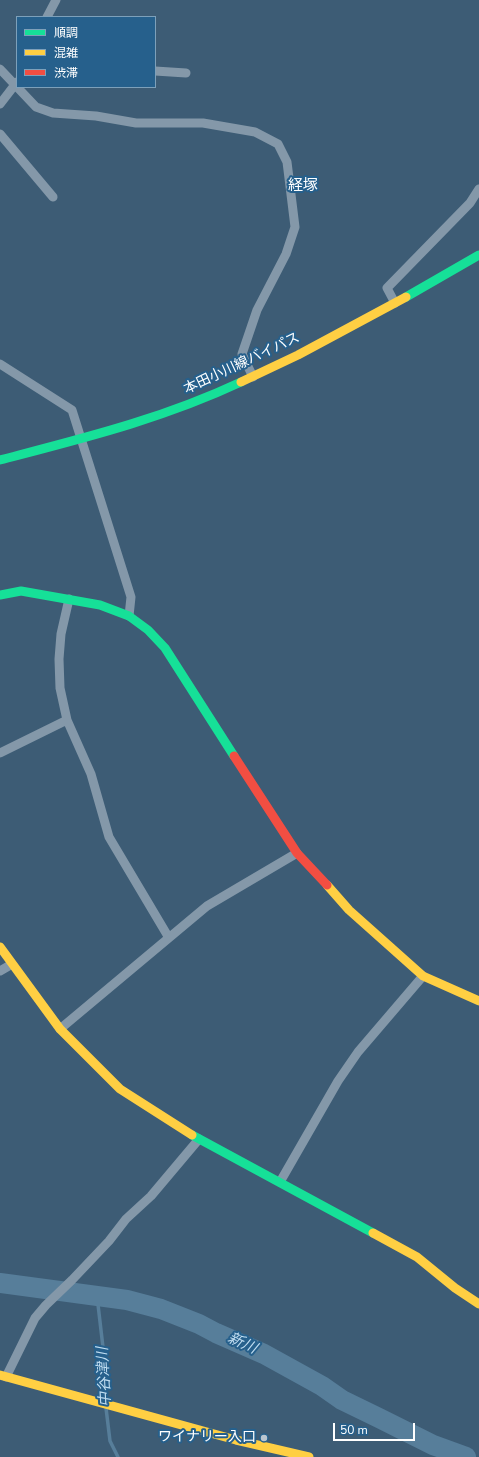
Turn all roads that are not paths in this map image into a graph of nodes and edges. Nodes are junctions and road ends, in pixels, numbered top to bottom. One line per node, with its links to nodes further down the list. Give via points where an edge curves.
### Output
1 (56, 0): 2 (street)
2 (48, 16)
3 (0, 69): 6 (street)
4 (156, 71): 5 (street)
5 (186, 74)
6 (16, 84): 8 (street)
7 (19, 88): 15 (street, via 36,107 54,113 96,116 136,123 203,123 255,132 278,144 287,162 295,227 286,254 257,310 242,354)
8 (0, 104)
9 (0, 134): 11 (street)
10 (479, 188): 13 (street, via 470,203 387,288)
11 (53, 197)
12 (479, 255): 13 (street, 本田小川線バイパス)
13 (395, 303): 15 (street, 本田小川線バイパス)
14 (0, 364): 16 (street, via 72,410)
15 (253, 377): 16 (street, 本田小川線バイパス, via 186,406)
16 (81, 438): 17 (street, 本田小川線バイパス); 20 (street, via 131,597)
17 (0, 460)
18 (0, 595): 19 (street, via 21,591)
19 (69, 599): 20 (street, via 100,604); 21 (street, via 61,634 59,659 60,688)
20 (129, 616): 23 (street, via 148,630 165,648)
21 (67, 720): 22 (street); 24 (street, via 90,774 109,837)
22 (0, 753)
23 (297, 853): 24 (street, via 207,906); 28 (street, via 349,910)
24 (169, 938): 30 (street)
25 (0, 947): 26 (street)
26 (12, 964): 27 (street); 30 (street)
27 (0, 971)
28 (422, 976): 29 (street); 32 (street, via 338,1081)
29 (479, 1001)
30 (60, 1029): 31 (street, via 120,1089)
31 (199, 1139): 32 (street); 34 (street, via 151,1196 126,1219 109,1241 35,1318)
32 (280, 1182): 33 (street, via 417,1256 442,1279)
33 (479, 1304)
34 (3, 1376): 35 (street, via 236,1440)
35 (309, 1457)

